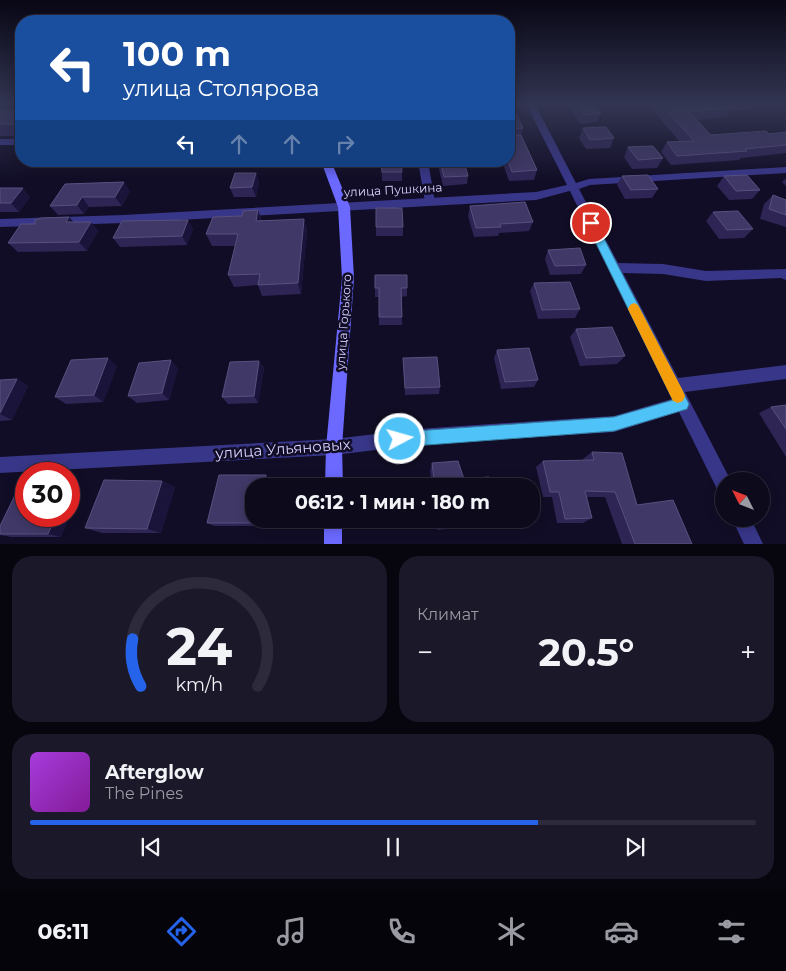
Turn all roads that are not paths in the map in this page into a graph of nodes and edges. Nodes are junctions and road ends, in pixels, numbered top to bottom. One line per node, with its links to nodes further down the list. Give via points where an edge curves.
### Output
1 (543, 129): 7 (street)
2 (0, 142): 3 (street)
3 (15, 142)
4 (328, 167): 9 (main road, улица Горького)
5 (425, 167): 8 (street)
6 (786, 170): 7 (street, улица Пушкина, via 589,182)
7 (573, 187): 8 (street, улица Пушкина, via 536,196); 11 (street)
8 (430, 202): 9 (street, улица Пушкина)
9 (344, 207): 10 (street, улица Пушкина); 16 (main road, улица Горького, via 348,278)
10 (0, 223)
11 (614, 268): 12 (street, via 663,269 706,276); 14 (street)
12 (786, 275)
13 (786, 372): 14 (street)
14 (673, 386): 15 (street)
15 (682, 404): 16 (street, улица Ульяновых, via 614,424 417,437); 18 (street)
16 (334, 447): 17 (street, улица Ульяновых); 19 (main road, улица Горького)
17 (0, 464)
18 (717, 472)
19 (334, 478)
20 (334, 528): 22 (main road)
21 (746, 528): 23 (street)
22 (333, 544)
23 (754, 544)

